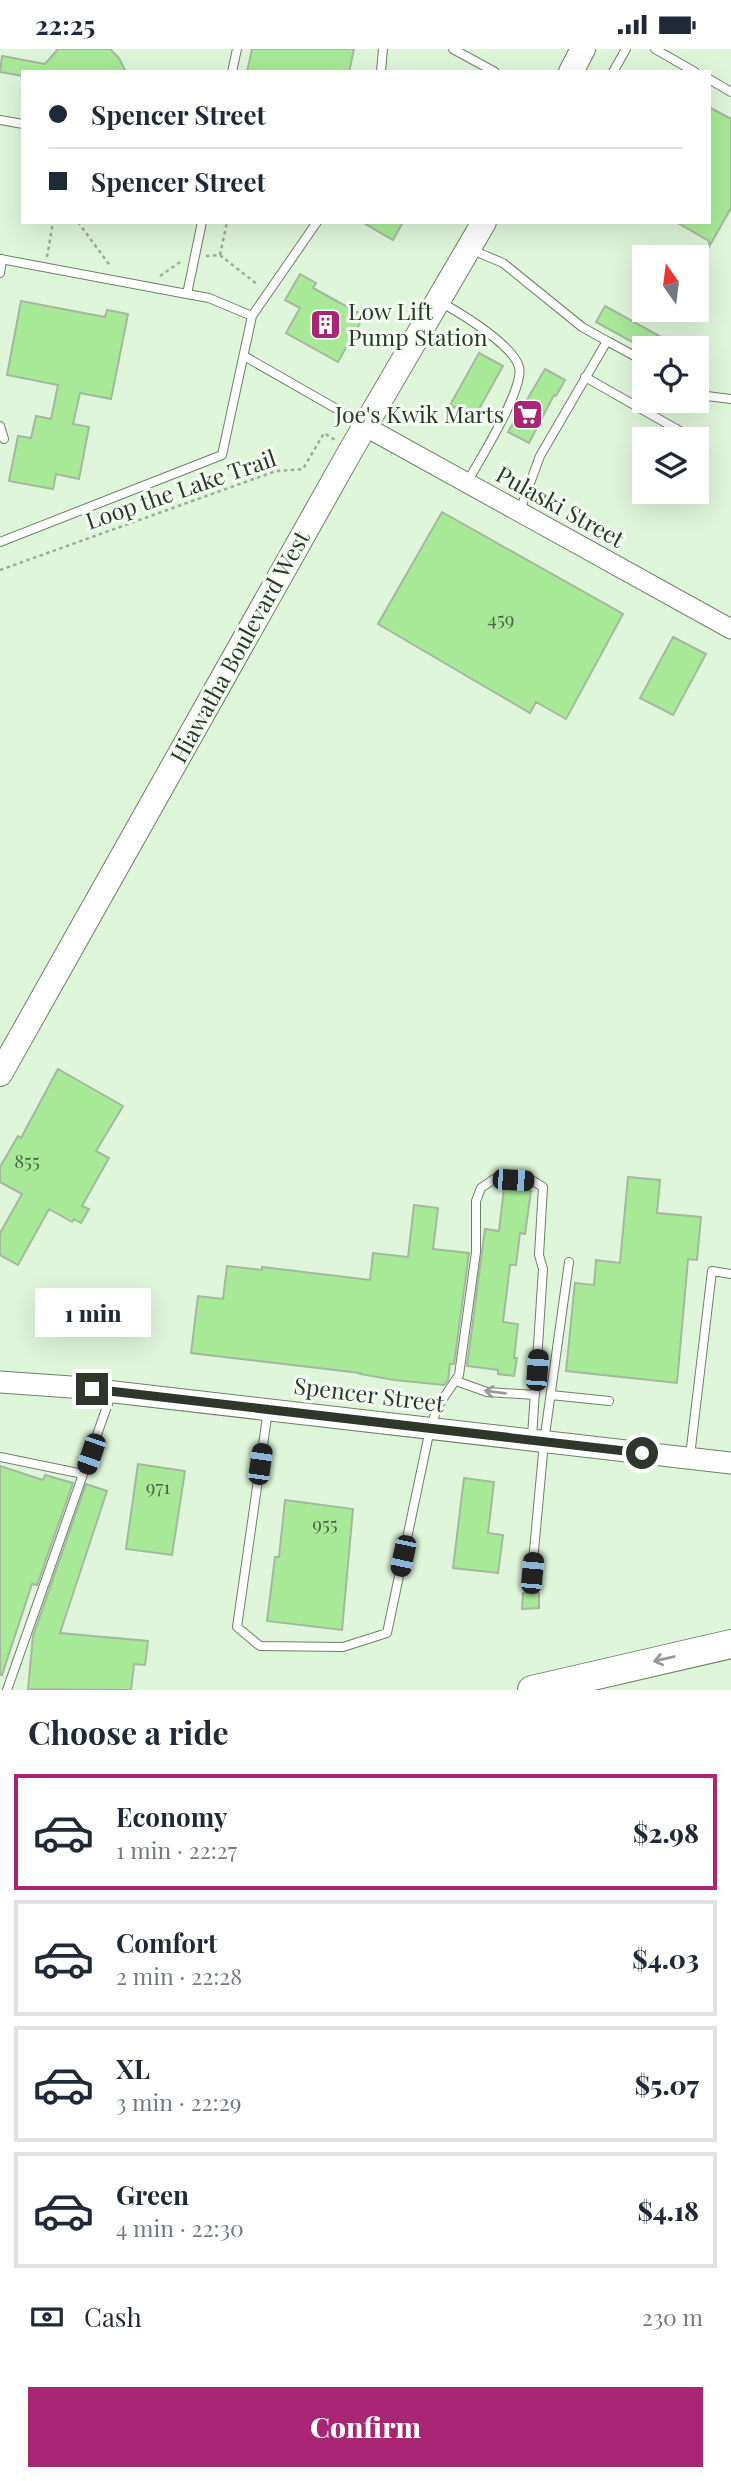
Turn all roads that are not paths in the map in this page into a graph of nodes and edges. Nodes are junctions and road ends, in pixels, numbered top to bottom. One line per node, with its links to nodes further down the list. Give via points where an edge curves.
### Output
1 (237, 49): 7 (lane)
2 (383, 49): 8 (lane)
3 (453, 49): 9 (lane)
4 (583, 49): 10 (main road)
5 (626, 49): 11 (lane)
6 (655, 49): 12 (lane)
7 (232, 70)
8 (381, 70)
9 (491, 70)
10 (572, 70)
11 (614, 70)
12 (692, 70)
13 (711, 80): 14 (lane)
14 (731, 92)
15 (0, 120): 16 (lane)
16 (21, 124)
17 (202, 224): 23 (lane)
18 (316, 224): 25 (lane)
19 (483, 224): 20 (main road, Hiawatha Boulevard West)
20 (469, 248): 24 (main road, Hiawatha Boulevard West); 26 (lane, via 503,263 582,327)
21 (1, 259): 22 (lane); 23 (lane)
22 (0, 272)
23 (187, 294): 25 (lane)
24 (439, 301): 33 (main road, Hiawatha Boulevard West); 36 (lane, via 472,320 516,358 520,371 504,420)
25 (252, 316): 28 (lane)
26 (607, 341): 27 (lane); 29 (lane)
27 (632, 355)
28 (244, 356): 33 (lane); 38 (lane, via 222,455)
29 (585, 377): 34 (lane); 37 (lane, via 540,456)
30 (709, 396): 31 (lane)
31 (731, 400)
32 (0, 426): 35 (lane)
33 (366, 426): 36 (street, Pulaski Street); 40 (main road, Hiawatha Boulevard West)
34 (673, 427)
35 (4, 439)
36 (466, 484): 37 (street, Pulaski Street)
37 (519, 513): 39 (street, Pulaski Street)
38 (0, 542)
39 (731, 629)
40 (0, 1074)
41 (569, 1262): 47 (lane)
42 (731, 1274): 53 (lane, via 712,1271)
43 (456, 1381): 46 (lane, one-way to 43, via 487,1392); 46 (lane, via 481,1188 494,1179 533,1181 542,1187 539,1255 543,1269); 50 (lane, via 438,1406)
44 (0, 1382): 45 (main road, Spencer Street)
45 (112, 1392): 49 (main road, Spencer Street); 55 (lane)
46 (535, 1395): 51 (lane)
47 (551, 1395): 48 (lane); 51 (lane)
48 (609, 1401)
49 (268, 1410): 50 (main road, Spencer Street); 50 (lane, via 237,1627 260,1646 343,1647 387,1633)
50 (430, 1429): 51 (main road, Spencer Street)
51 (538, 1441): 53 (main road, Spencer Street); 56 (lane)
52 (0, 1457): 55 (lane)
53 (690, 1458): 54 (main road, Spencer Street)
54 (731, 1463)
55 (83, 1474): 58 (lane)
56 (532, 1573)
57 (731, 1644): 59 (highway, one-way to 59)
58 (7, 1690)
59 (532, 1690)

